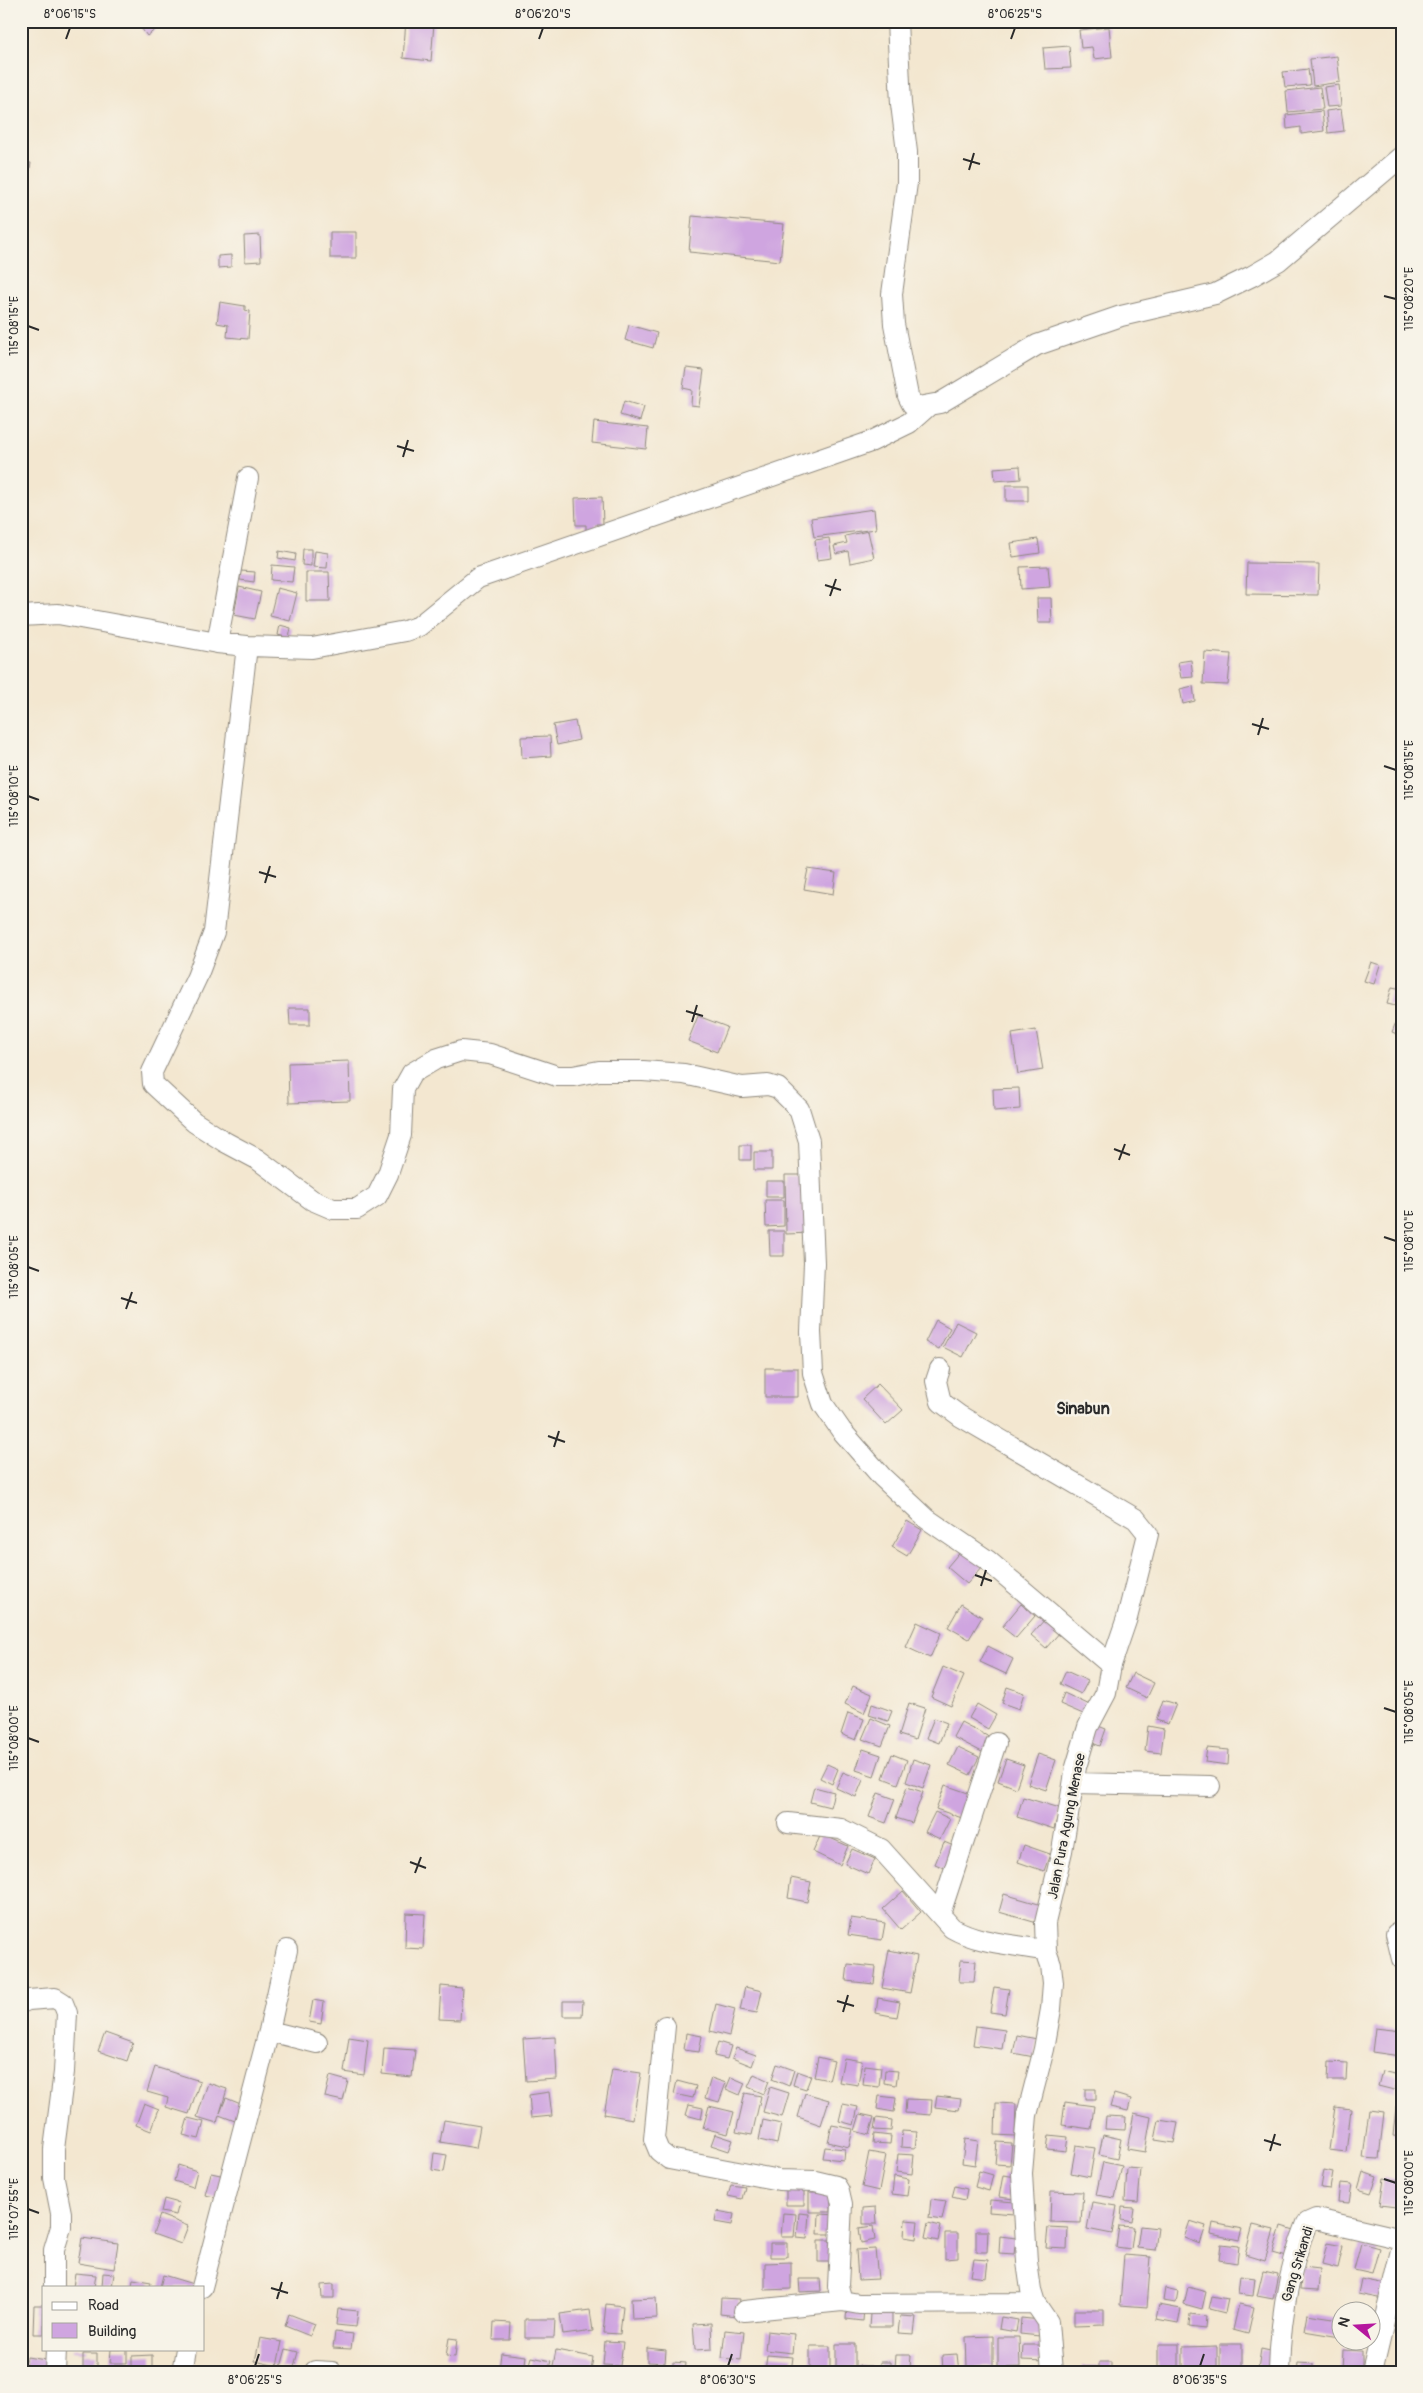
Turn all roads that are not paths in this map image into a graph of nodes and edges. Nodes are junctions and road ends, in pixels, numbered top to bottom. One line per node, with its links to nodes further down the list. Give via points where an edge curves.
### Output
1 (897, 21): 3 (street, via 907,183 892,294 894,324 908,396 912,404)
2 (1402, 156): 3 (street, via 1278,261 1252,276 1215,294 1121,316 1037,345 940,403)
3 (927, 407): 7 (street, via 909,423 870,442 478,578 419,626 406,631 312,648)
4 (248, 478): 6 (street)
5 (21, 616): 6 (street, via 58,614)
6 (217, 643): 7 (street)
7 (247, 646): 9 (street, via 214,932 197,977 152,1072 153,1084 194,1122 257,1159 312,1200 332,1209 357,1209 377,1196 401,1135 404,1089 412,1073 461,1050 490,1054 557,1076 599,1071 643,1071 684,1074 742,1087 778,1088 799,1109 809,1141 814,1263 811,1340 813,1373 823,1404 882,1477 927,1519 987,1560)
8 (940, 1369): 9 (street, Jalan Pura Agung Menase, via 936,1381 941,1402 1145,1527 1148,1534 1144,1556)
9 (1110, 1665): 11 (street, Jalan Pura Agung Menase, via 1106,1693 1088,1727)
10 (996, 1743): 14 (street)
11 (1074, 1784): 12 (street); 17 (street, Jalan Pura Agung Menase, via 1045,1924)
12 (1210, 1786)
13 (788, 1822): 14 (street, via 840,1830 881,1849)
14 (940, 1914): 17 (street, via 952,1928 978,1940)
15 (1396, 1934): 18 (street)
16 (287, 1950): 21 (street)
17 (1046, 1951): 28 (street, Jalan Pura Agung Menase, via 1052,1965 1051,2009 1023,2146 1027,2262)
18 (1402, 1959)
19 (21, 2003): 25 (street, via 55,1998 63,2003 67,2013 64,2072 54,2149 54,2178 61,2227 54,2250)
20 (665, 2026): 27 (street, via 654,2139 659,2151 669,2159 707,2168 836,2186 842,2204 838,2286)
21 (269, 2030): 22 (street); 26 (street)
22 (317, 2044)
23 (1402, 2239): 37 (street, Gang Srikandi, via 1316,2219 1308,2223 1286,2295 1280,2330)
24 (1402, 2246): 38 (street)
25 (54, 2286)
26 (202, 2286)
27 (842, 2301): 28 (street, via 853,2304); 29 (street)
28 (1036, 2303): 36 (street, Jalan Pura Agung Menase, via 1048,2322)
29 (744, 2311)
30 (56, 2350): 33 (street)
31 (186, 2350): 34 (street)
32 (315, 2371): 35 (street)
33 (55, 2372)
34 (182, 2372)
35 (332, 2372)
36 (1052, 2372)
37 (1279, 2372)
38 (1372, 2372)

